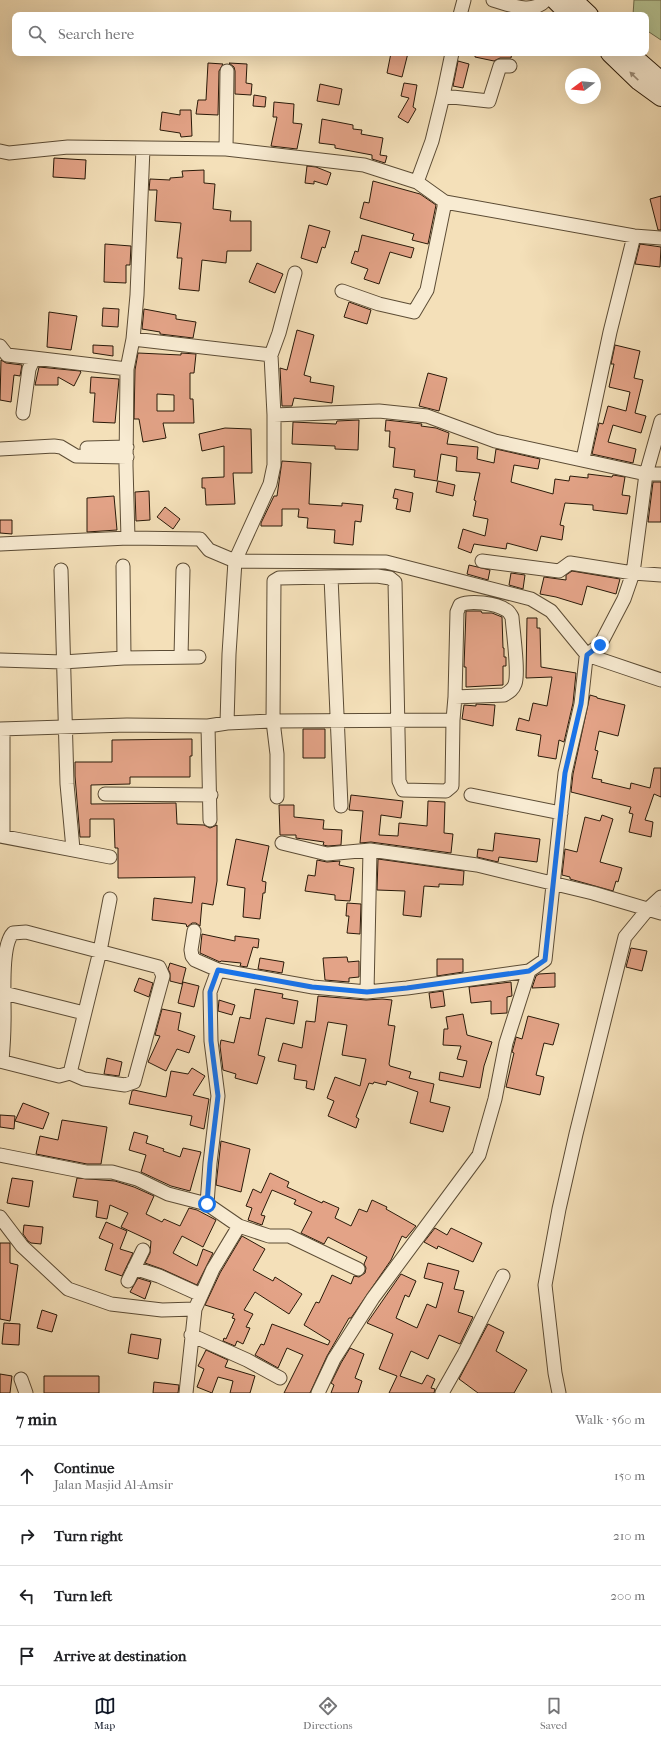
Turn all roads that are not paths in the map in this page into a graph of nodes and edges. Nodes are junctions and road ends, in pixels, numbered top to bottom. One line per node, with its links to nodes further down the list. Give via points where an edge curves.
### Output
1 (464, 0): 6 (street)
2 (493, 0): 3 (street, via 528,8 541,5)
3 (546, 0)
4 (555, 0): 7 (main road)
5 (573, 0): 8 (main road)
6 (461, 12)
7 (567, 12)
8 (586, 12)
9 (451, 56): 15 (street)
10 (613, 56): 16 (main road, one-way to 10, via 639,81)
11 (632, 56): 14 (main road)
12 (510, 66): 15 (street, via 500,66 489,101)
13 (227, 70): 18 (street)
14 (661, 81)
15 (443, 96): 20 (street, via 432,141)
16 (661, 97)
17 (143, 148): 18 (street); 19 (street, via 68,147 9,153); 26 (street, via 140,249)
18 (226, 149): 20 (street, via 364,165)
19 (0, 151)
20 (417, 182): 21 (street)
21 (445, 202): 22 (street); 25 (street, via 427,290 414,312 379,304)
22 (634, 236): 23 (street); 37 (street)
23 (661, 238)
24 (295, 273): 28 (street)
25 (342, 291)
26 (133, 339): 28 (street); 30 (street)
27 (0, 346): 29 (street, via 7,355)
28 (271, 355): 32 (street)
29 (34, 358): 30 (street); 31 (street, via 29,369)
30 (127, 369): 36 (street)
31 (23, 413)
32 (274, 415): 37 (street, via 379,411 427,416 495,441); 42 (street, via 274,465 270,484)
33 (661, 422): 38 (street)
34 (81, 448): 36 (street)
35 (0, 449): 36 (street, via 54,446 76,456)
36 (127, 452): 40 (street)
37 (583, 459): 38 (street)
38 (646, 474): 39 (street); 47 (street)
39 (661, 474)
40 (128, 538): 41 (street); 42 (street, via 200,539 210,550)
41 (0, 544)
42 (235, 561): 50 (street, via 386,562 531,599 551,611); 62 (street)
43 (482, 561): 47 (street, via 559,571 570,563)
44 (123, 566): 53 (street)
45 (61, 570): 55 (street)
46 (183, 570): 51 (street)
47 (633, 573): 48 (street); 50 (street, via 624,599 600,645)
48 (661, 575)
49 (331, 577): 58 (street); 60 (street, via 291,577 274,581); 61 (street, via 377,576 390,578 395,582)
50 (587, 655): 56 (street); 71 (street, via 581,704 565,773)
51 (181, 657): 52 (street); 53 (street)
52 (199, 657)
53 (124, 658): 55 (street)
54 (0, 660): 55 (street)
55 (63, 662): 63 (street)
56 (661, 680)
57 (455, 697): 57 (street, via 504,695 514,688 516,677 512,617 507,610 499,606 467,602 460,605 457,612); 59 (street)
58 (337, 720): 60 (street); 61 (street); 70 (street)
59 (453, 720): 61 (street); 61 (street, via 452,786 446,792 403,790 400,786)
60 (274, 721): 62 (street); 68 (street, via 277,754)
61 (397, 721)
62 (227, 723): 64 (street)
63 (65, 726): 64 (street); 65 (street); 75 (street)
64 (208, 726): 67 (street)
65 (2, 729): 73 (street)
66 (105, 794): 67 (street)
67 (210, 795): 72 (street)
68 (276, 796)
69 (471, 796): 71 (street)
70 (341, 806)
71 (561, 813): 78 (street)
72 (210, 820)
73 (1, 836): 75 (street)
74 (282, 843): 76 (street, via 327,854)
75 (73, 849): 77 (street)
76 (370, 850): 78 (street, via 477,865); 88 (street)
77 (110, 857)
78 (553, 884): 81 (street); 87 (street, via 545,960)
79 (661, 897): 81 (street)
80 (110, 899): 84 (street)
81 (648, 909): 82 (street); 111 (street, via 625,937 576,1134 545,1285)
82 (661, 913)
83 (194, 931): 86 (street, via 192,956 195,960)
84 (100, 951): 85 (street, via 17,931 9,937); 90 (street); 92 (street, via 159,967 163,976 134,1082 125,1085 84,1080)
85 (2, 959): 89 (street)
86 (218, 970): 88 (street, via 312,987); 94 (street, via 210,992 211,1041 218,1096)
87 (529, 971): 88 (street); 109 (street, via 506,1043 495,1099 479,1155 373,1298 334,1359)
88 (367, 992)
89 (4, 993): 90 (street); 91 (street)
90 (84, 1013): 92 (street)
91 (1, 1061): 92 (street, via 59,1076)
92 (70, 1073)
93 (0, 1155): 94 (street, via 86,1172 112,1172 137,1179 168,1194)
94 (207, 1204): 96 (street)
95 (0, 1217): 103 (street, via 22,1246 68,1289 111,1304 162,1310)
96 (238, 1226): 99 (street, via 269,1236 289,1236); 102 (street)
97 (143, 1250): 98 (street)
98 (134, 1268): 101 (street); 102 (street)
99 (358, 1269)
100 (503, 1276): 110 (street)
101 (128, 1281)
102 (201, 1295): 103 (street)
103 (195, 1309): 104 (street)
104 (191, 1335): 105 (street); 108 (street)
105 (280, 1378)
106 (20, 1379): 107 (street)
107 (26, 1393)
108 (186, 1393)
109 (318, 1393)
110 (442, 1393)
111 (559, 1393)

